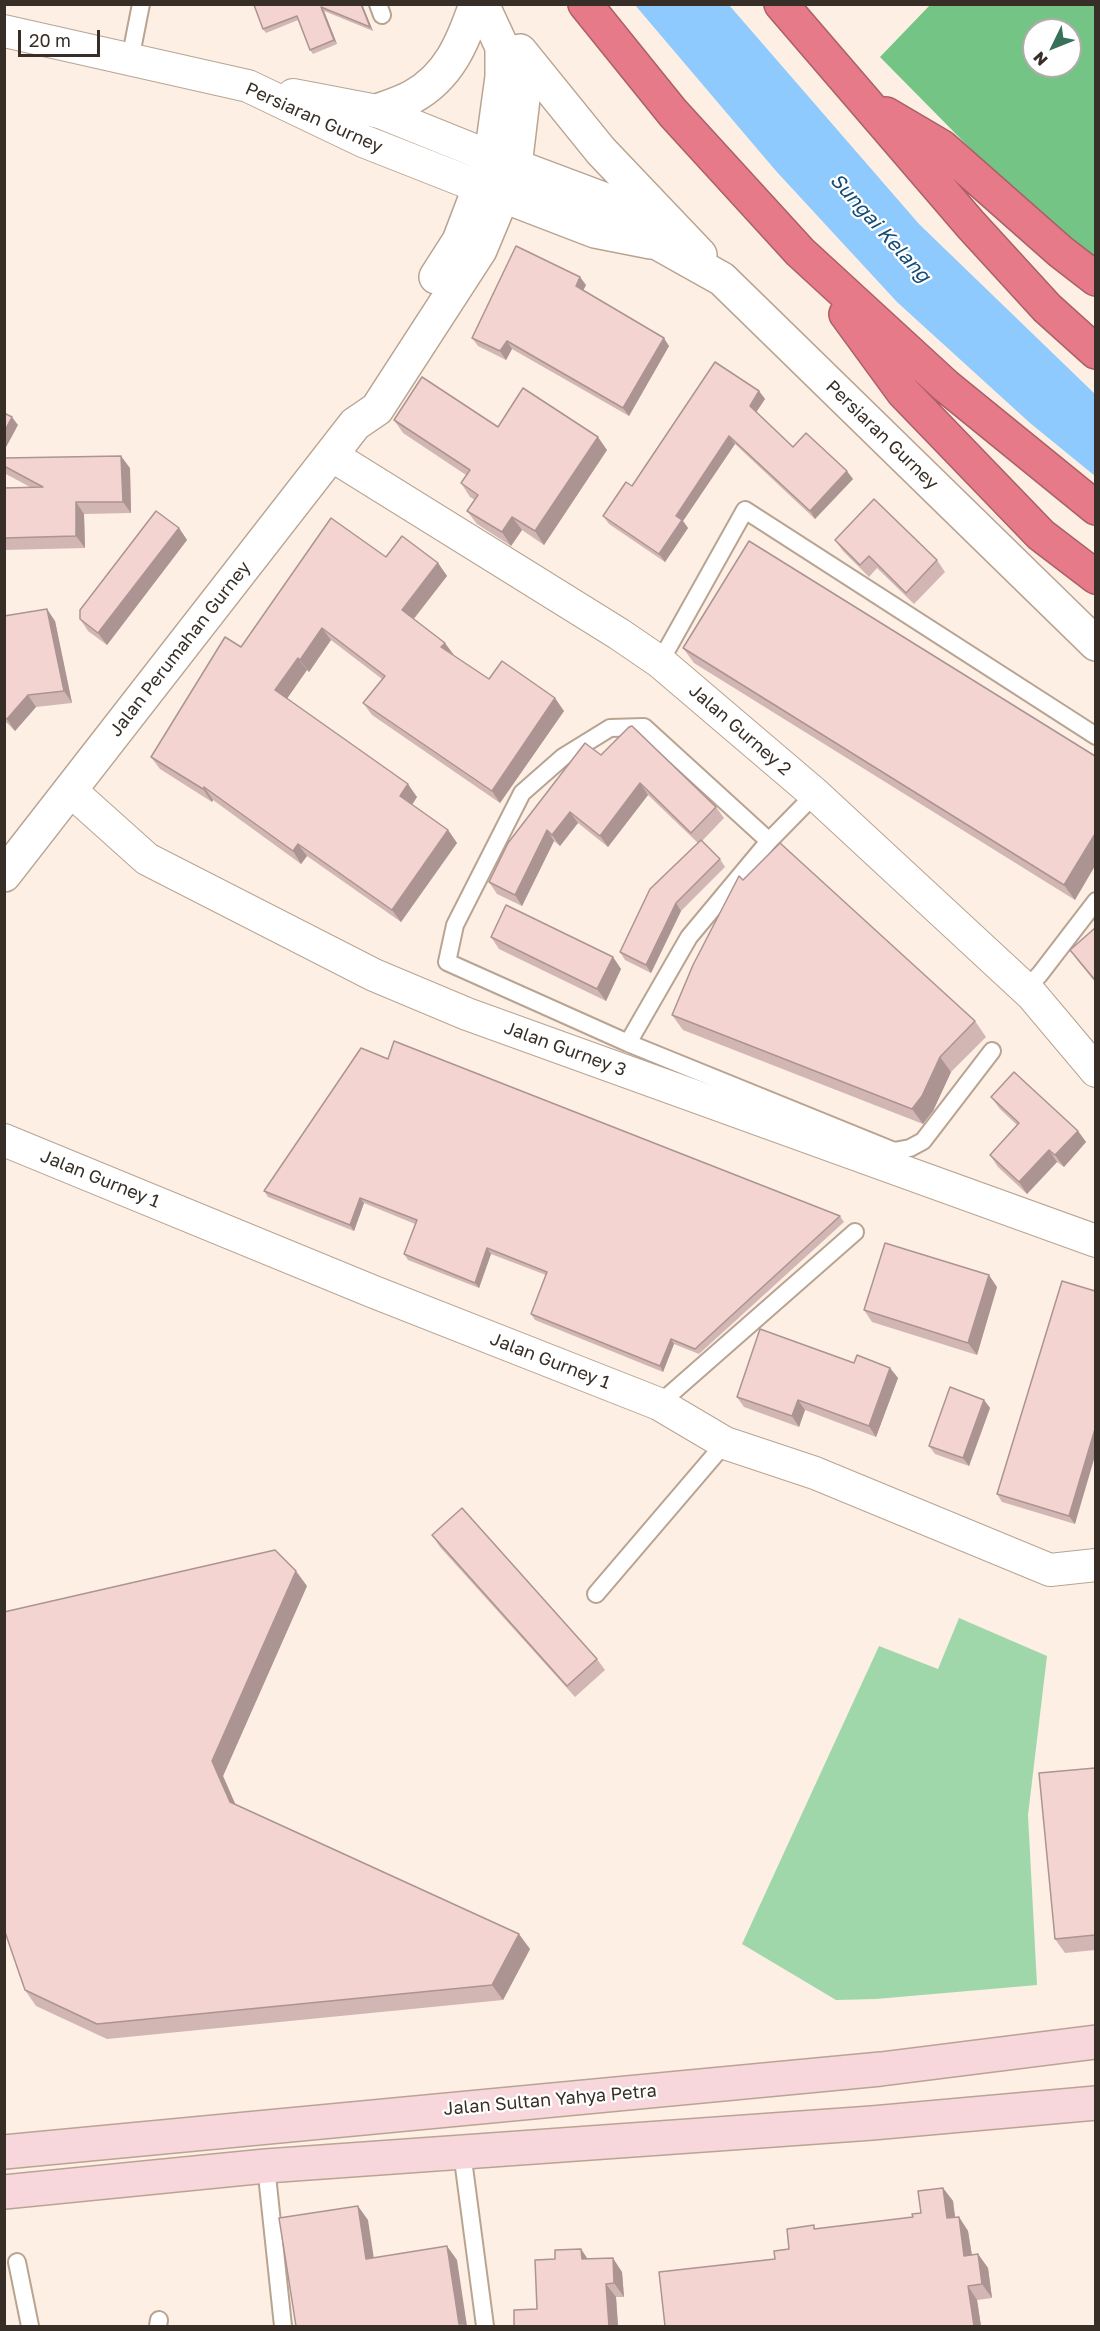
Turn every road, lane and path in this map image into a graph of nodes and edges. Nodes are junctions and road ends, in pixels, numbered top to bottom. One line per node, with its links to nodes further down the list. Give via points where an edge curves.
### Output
1 (141, 4): 7 (lane)
2 (476, 4): 10 (street, via 451,63 411,98)
3 (483, 4): 11 (street, Jalan Perumahan Gurney, via 502,47 525,82); 13 (street, via 601,151)
4 (585, 4): 12 (highway, via 673,113)
5 (781, 4): 9 (highway)
6 (4, 31): 7 (street, Persiaran Gurney)
7 (130, 60): 8 (street, Persiaran Gurney)
8 (248, 86): 10 (street, Persiaran Gurney); 11 (street, Persiaran Gurney, via 363,141)
9 (861, 99): 14 (highway, via 942,147); 15 (highway, via 1047,308)
10 (377, 111): 11 (street, Persiaran Gurney)
11 (497, 176): 13 (street, Persiaran Gurney, via 603,199 656,242); 16 (street, Jalan Perumahan Gurney, via 480,250 376,409 355,424)
12 (800, 252): 17 (highway, via 946,386); 18 (highway, via 903,392 1041,535)
13 (722, 279): 19 (street, Persiaran Gurney)
14 (1095, 279)
15 (1095, 352)
16 (331, 455): 20 (street, Jalan Gurney 2); 22 (street, Jalan Perumahan Gurney)
17 (1095, 508)
18 (1095, 577)
19 (1095, 644)
20 (660, 662): 21 (lane, via 745,510); 23 (street, Jalan Gurney 2)
21 (1095, 736)
22 (70, 790): 25 (street, Jalan Perumahan Gurney); 33 (street, Jalan Gurney 3, via 147,859 375,975 468,1014)
23 (815, 794): 24 (lane); 27 (street, Jalan Gurney 2)
24 (769, 841): 28 (lane, via 689,937); 28 (lane, via 644,727 610,728 562,757 522,793 455,925 447,962)
25 (4, 875)
26 (1095, 901): 27 (lane)
27 (1026, 988): 30 (street, Jalan Gurney 2)
28 (628, 1043): 29 (lane, via 894,1151 924,1141)
29 (992, 1051)
30 (1095, 1071)
31 (4, 1140): 34 (street, Jalan Gurney 1)
32 (855, 1232): 34 (lane)
33 (1095, 1241)
34 (659, 1404): 35 (street, Jalan Gurney 1)
35 (725, 1443): 36 (street, Jalan Gurney 1, via 815,1473 1050,1570); 37 (lane)
36 (1095, 1565)
37 (596, 1594)
38 (1095, 2042): 40 (main road, Jalan Sultan Yahya Petra, via 881,2069)
39 (1095, 2103): 41 (main road)
40 (4, 2152)
41 (462, 2152): 42 (main road); 47 (lane)
42 (266, 2166): 43 (main road); 46 (lane)
43 (4, 2192)
44 (17, 2262): 45 (lane)
45 (30, 2326)
46 (283, 2326)
47 (485, 2326)

